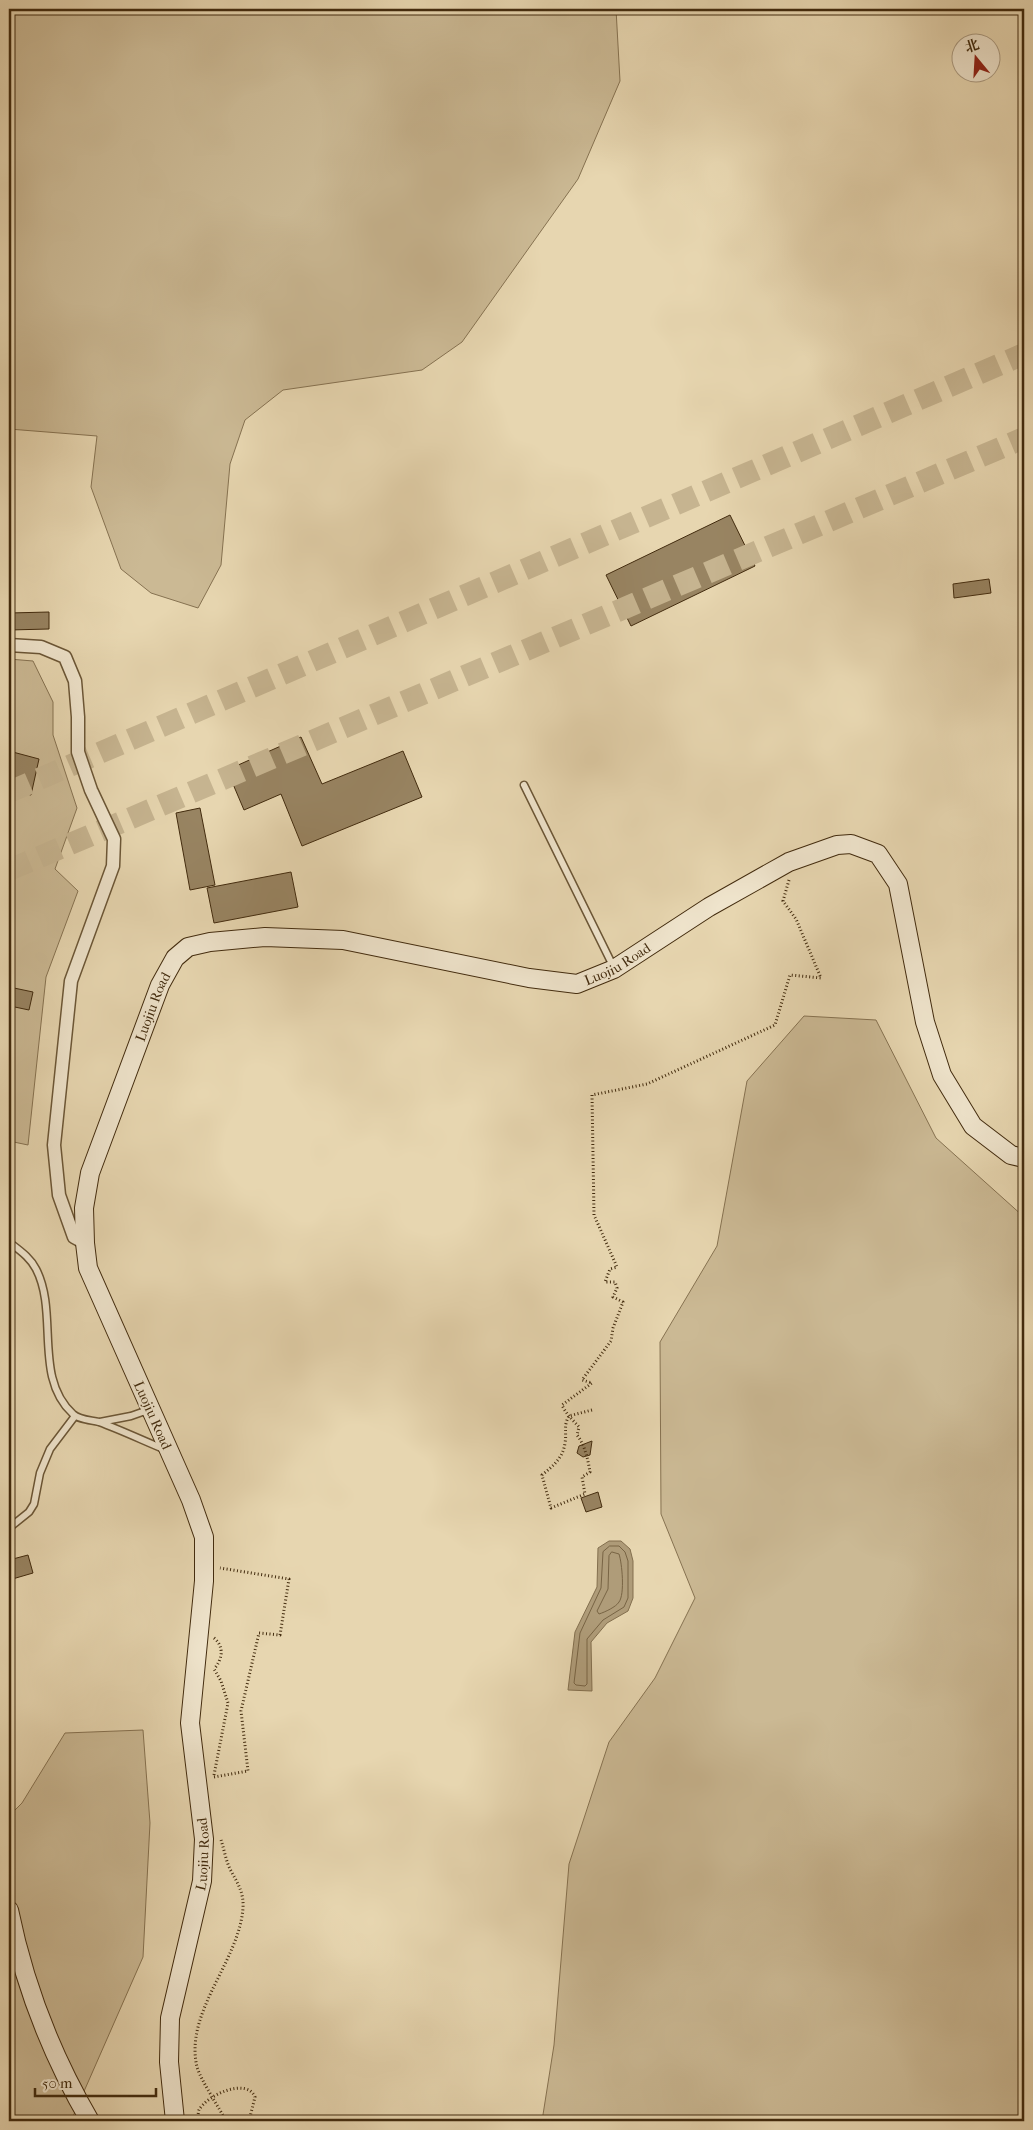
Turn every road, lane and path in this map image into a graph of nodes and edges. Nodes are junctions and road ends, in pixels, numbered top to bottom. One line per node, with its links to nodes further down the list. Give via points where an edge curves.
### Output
1 (9, 645): 7 (street, via 41,647 65,657 75,681 78,752 91,790 114,839 113,866 72,980 54,1145 59,1196 74,1237)
2 (524, 785): 4 (lane)
3 (789, 862): 4 (street, Luojiu Road, via 709,907); 5 (street, Luojiu Road, via 837,845 852,844 878,854 898,884 925,1022 942,1075 973,1126 1011,1155); 11 (path, via 790,876 784,901 796,919 821,978 790,975 775,1025 647,1084 592,1095 594,1215 617,1267 610,1269 605,1282 615,1282 617,1288 613,1298 623,1302 613,1328 612,1341 582,1380 592,1384 562,1405)
4 (614, 969): 7 (street, Luojiu Road, via 576,984 529,978 344,940 265,937 188,947 175,958 160,985 90,1173 84,1208)
5 (1024, 1158)
6 (9, 1242): 10 (lane, via 36,1268 42,1286 55,1387)
7 (85, 1243): 8 (street, Luojiu Road, via 88,1268)
8 (150, 1409): 12 (lane); 13 (street, Luojiu Road)
9 (592, 1410): 11 (path)
10 (75, 1416): 12 (lane); 14 (lane, via 50,1449 40,1473 34,1504)
11 (569, 1416): 11 (path, via 579,1427 577,1435 590,1472 582,1477 585,1494 551,1508 542,1475 559,1460)
12 (99, 1422): 13 (lane)
13 (169, 1452): 23 (street, Luojiu Road, via 204,1537 204,1581 190,1724 204,1839 202,1881 170,2018 169,2062)
14 (9, 1528)
15 (213, 1566): 17 (path, via 289,1579 280,1635 259,1633 241,1711 248,1771)
16 (214, 1669): 17 (path, via 228,1703)
17 (214, 1777): 18 (path)
18 (214, 1786)
19 (220, 1835): 21 (path, via 230,1868 238,1880 243,1908 228,1961 210,1993 200,2022 195,2050 198,2069)
20 (9, 1910): 22 (street, via 14,1937 52,2048)
21 (213, 2096): 24 (path, via 199,2111); 25 (path); 26 (path, via 242,2087 250,2090 256,2101)
22 (90, 2121)
23 (175, 2121)
24 (197, 2121)
25 (226, 2121)
26 (249, 2121)

